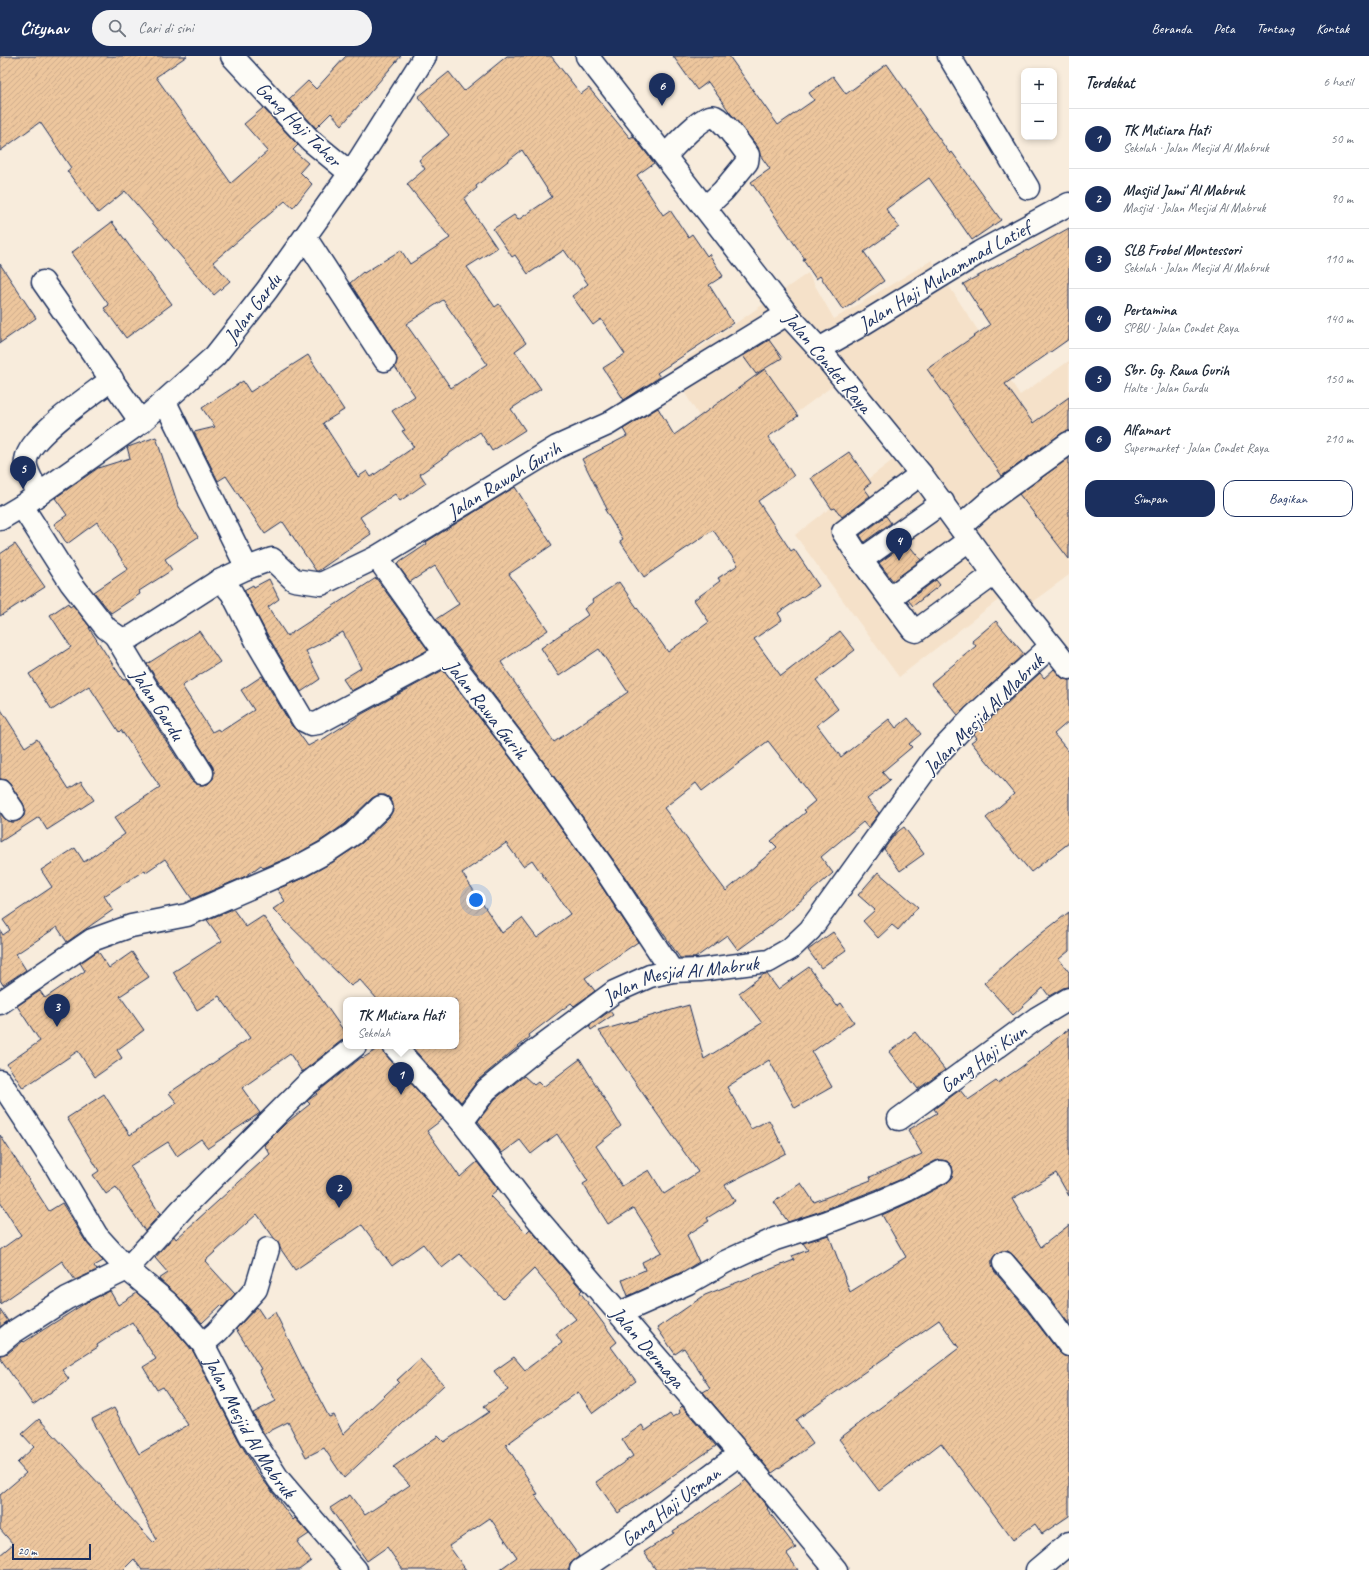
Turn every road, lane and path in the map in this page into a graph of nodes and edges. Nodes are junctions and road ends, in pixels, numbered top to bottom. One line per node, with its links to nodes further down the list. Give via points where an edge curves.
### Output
1 (232, 56): 6 (street, Gang Haji Taher, via 310,140)
2 (425, 56): 6 (street, Jalan Gardu)
3 (587, 56): 5 (street, Jalan Condet Raya)
4 (949, 56): 7 (street)
5 (665, 156): 9 (street, Jalan Condet Raya); 9 (street, via 709,117 715,117 748,155 747,162)
6 (350, 173): 10 (street, Jalan Gardu)
7 (1028, 188)
8 (1069, 204): 13 (street, Jalan Haji Muhammad Latief, via 980,252)
9 (705, 208): 12 (street, Jalan Condet Raya)
10 (305, 237): 14 (street); 16 (street, Jalan Gardu, via 215,356)
11 (43, 282): 15 (street)
12 (787, 314): 13 (street, Jalan Condet Raya); 25 (street, Jalan Rawah Gurih, via 608,424 557,447)
13 (819, 349): 19 (street, Jalan Condet Raya)
14 (384, 360)
15 (112, 380): 17 (street); 20 (street, via 53,424 32,445 26,460 29,476)
16 (165, 402): 17 (street, Jalan Gardu); 27 (street)
17 (141, 422): 20 (street, Jalan Gardu)
18 (1069, 443): 24 (street, via 993,498)
19 (921, 474): 21 (street, Jalan Condet Raya); 26 (street, via 843,532)
20 (39, 494): 22 (street, Jalan Gardu)
21 (943, 502): 24 (street, Jalan Condet Raya); 26 (street)
22 (22, 506): 23 (street, Jalan Gardu); 31 (street, Jalan Gardu, via 71,583)
23 (0, 520)
24 (964, 534): 28 (street, Jalan Condet Raya); 30 (street)
25 (377, 557): 27 (street, Jalan Rawah Gurih, via 321,584 294,580 272,559); 32 (street)
26 (862, 560): 30 (street)
27 (247, 568): 29 (street, Jalan Rawah Gurih)
28 (994, 574): 30 (street, via 916,631); 33 (street, Jalan Condet Raya)
29 (217, 582): 31 (street, via 133,636 122,639); 32 (street, Jalan Rawa Gurih, via 226,586 232,593 257,642 303,720 308,724 318,723)
30 (890, 598)
31 (115, 636): 34 (street, Jalan Gardu)
32 (446, 654): 38 (street, Jalan Rawa Gurih, via 523,754 604,868)
33 (1063, 658): 38 (street, Jalan Mesjid Al Mabruk, via 973,717 934,758 810,930 790,949 769,961)
34 (202, 773)
35 (0, 791): 37 (street)
36 (381, 807): 40 (street, via 353,834 300,866 186,915 131,926 92,940)
37 (13, 810)
38 (672, 971): 45 (street, Jalan Mesjid Al Mabruk, via 650,976 614,992 486,1090)
39 (1069, 999): 44 (street, Gang Haji Kiun, via 1037,1018)
40 (0, 1003)
41 (351, 1049): 49 (street, via 306,1085 183,1208)
42 (397, 1049): 45 (street)
43 (0, 1083): 49 (street, Jalan Mesjid Al Mabruk, via 55,1164 97,1236)
44 (899, 1119)
45 (462, 1122): 50 (street, Jalan Dermaga, via 529,1209)
46 (941, 1172): 50 (street, via 880,1202 775,1239)
47 (268, 1249): 52 (street, via 256,1289 217,1332)
48 (1004, 1263): 53 (street)
49 (127, 1269): 51 (street, via 67,1298 12,1332); 52 (street, Jalan Mesjid Al Mabruk, via 169,1304)
50 (620, 1314): 54 (street, Jalan Dermaga)
51 (0, 1343)
52 (202, 1344): 56 (street, Jalan Mesjid Al Mabruk, via 250,1435 278,1480)
53 (1069, 1345)
54 (740, 1454): 57 (street, Gang Haji Usman, via 643,1528); 58 (street, Jalan Dermaga)
55 (1069, 1543): 59 (street)
56 (348, 1568)
57 (581, 1570)
58 (836, 1570)
59 (1037, 1570)

